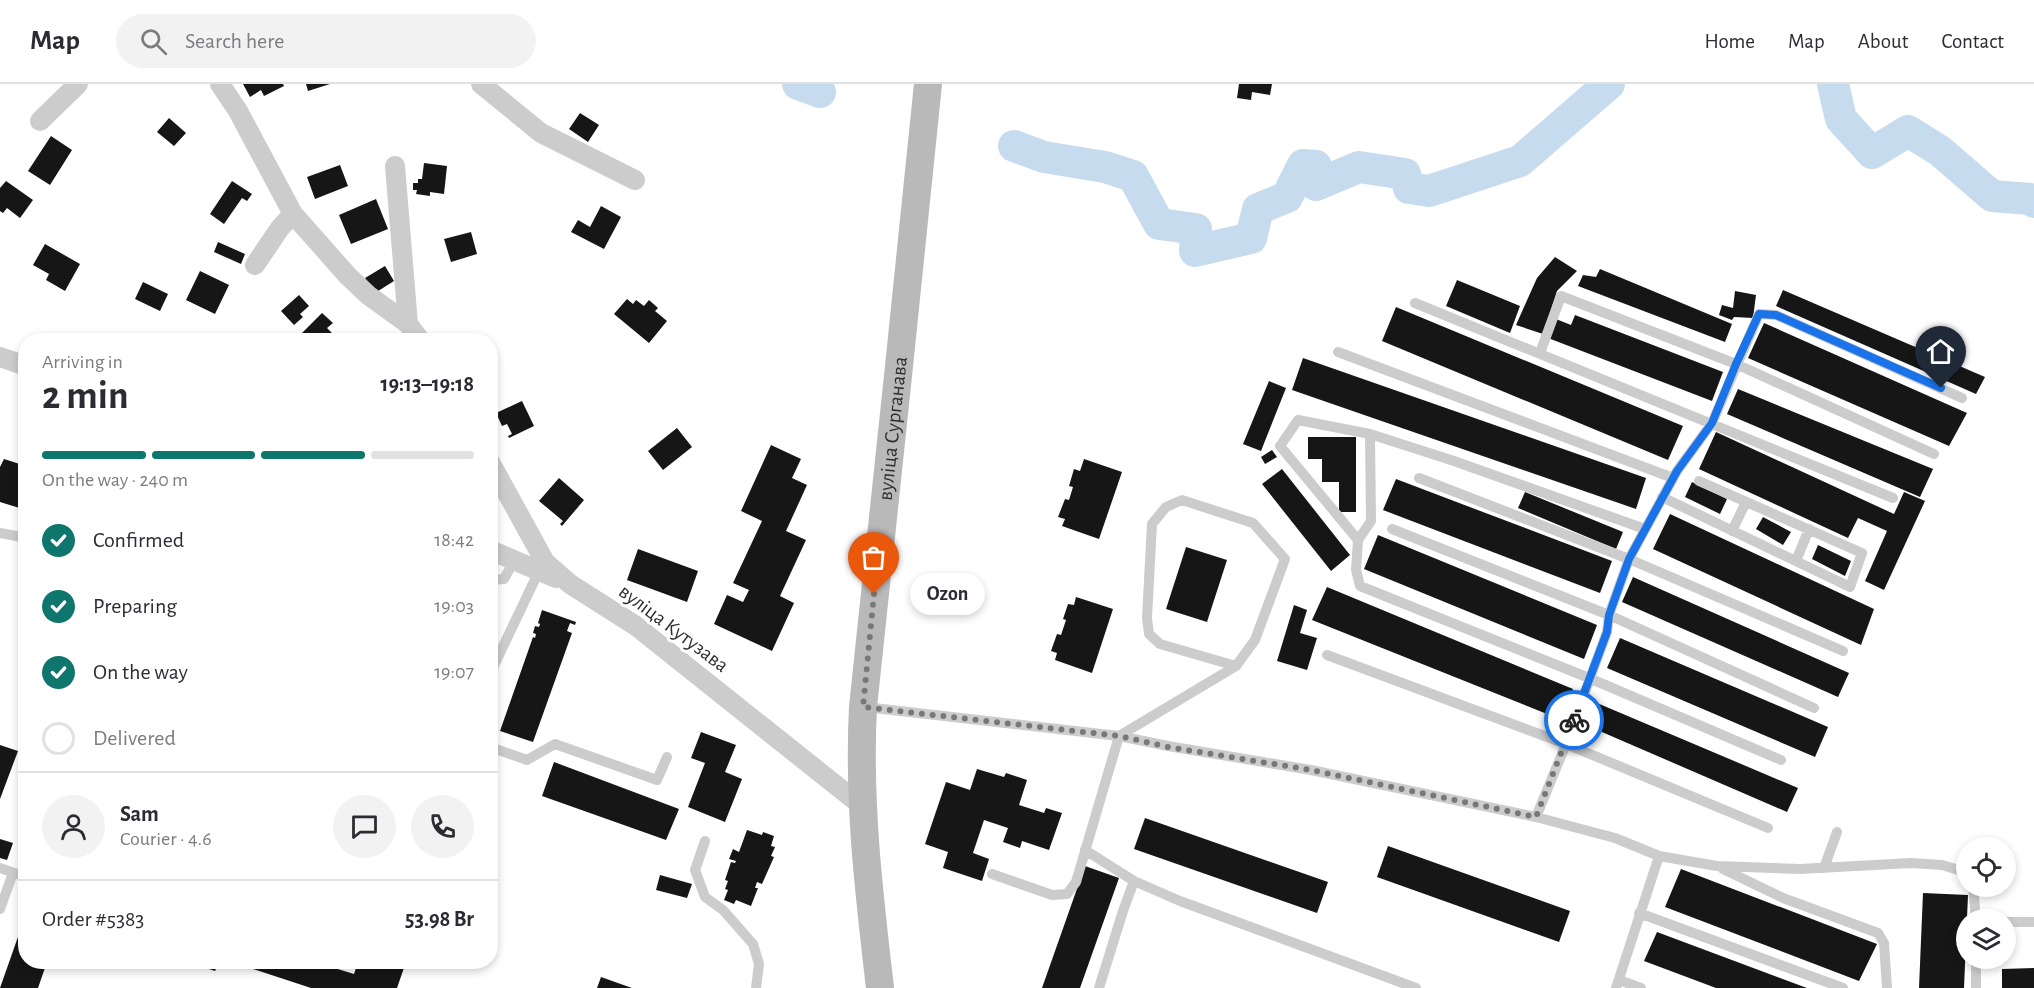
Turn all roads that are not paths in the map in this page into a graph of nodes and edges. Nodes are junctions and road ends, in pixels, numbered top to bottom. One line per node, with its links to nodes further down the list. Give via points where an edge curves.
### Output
1 (78, 84): 5 (street)
2 (220, 84): 8 (street)
3 (482, 84): 7 (street, via 541,133)
4 (928, 84): 49 (main road, вуліца Сурганава)
5 (40, 121)
6 (395, 166): 11 (street)
7 (635, 180)
8 (293, 214): 9 (street); 11 (street, via 348,276)
9 (255, 265)
10 (1415, 303): 14 (lane)
11 (408, 324): 12 (street)
12 (415, 333)
13 (1338, 352): 24 (lane)
14 (1540, 353): 17 (lane, via 1561,296); 19 (lane)
15 (0, 357): 16 (street)
16 (18, 363)
17 (1736, 364): 18 (lane, via 1759,314 1776,315); 19 (lane); 21 (lane)
18 (1962, 398)
19 (1712, 423): 24 (lane); 27 (lane)
20 (1370, 434): 30 (lane); 35 (lane, via 1371,521); 35 (lane, via 1298,420 1280,446)
21 (1934, 454)
22 (498, 477): 42 (street, вуліца Кутузава, via 545,562)
23 (1419, 478): 37 (lane)
24 (1673, 478): 26 (lane)
25 (1699, 481): 28 (lane)
26 (1662, 497): 30 (lane); 32 (lane)
27 (1893, 498)
28 (1746, 502): 31 (lane); 32 (lane)
29 (1392, 529): 43 (lane)
30 (1645, 529): 37 (lane)
31 (1809, 530): 39 (lane); 39 (lane, via 1862,553 1850,587)
32 (1732, 531): 39 (lane)
33 (0, 533): 34 (lane)
34 (18, 536)
35 (1358, 540): 48 (lane, via 1356,570 1360,586)
36 (498, 554): 38 (street)
37 (1629, 559): 43 (lane); 44 (lane)
38 (514, 561): 40 (street); 41 (lane, via 504,579)
39 (1796, 561)
40 (539, 571): 42 (street); 46 (lane)
41 (498, 579)
42 (570, 584): 56 (street, вуліца Кутузава, via 636,626)
43 (1609, 615): 48 (lane, via 1607,632); 50 (lane)
44 (1843, 651)
45 (1327, 655): 52 (lane)
46 (498, 657)
47 (1236, 666): 47 (lane, via 1160,644 1149,634 1152,525 1166,507 1182,500 1253,523 1285,559 1255,640); 51 (lane)
48 (1589, 678): 52 (lane); 55 (lane)
49 (863, 707): 51 (lane); 56 (main road, вуліца Сурганава)
50 (1814, 708)
51 (1119, 736): 57 (lane, via 1311,770); 61 (lane)
52 (1566, 744): 57 (lane); 58 (lane)
53 (498, 750): 54 (lane, via 527,760 555,744 657,780)
54 (666, 756)
55 (1781, 760)
56 (862, 806): 78 (main road, вуліца Сурганава)
57 (1536, 817): 62 (lane, via 1616,838)
58 (1768, 828)
59 (1837, 832): 65 (lane)
60 (705, 841): 77 (lane, via 695,870 705,897 723,910 753,944 759,964)
61 (1085, 850): 68 (lane, via 1076,882 1067,894 1052,896); 70 (lane)
62 (1659, 856): 63 (lane); 72 (lane)
63 (1717, 866): 65 (lane); 83 (lane, via 1783,898 1878,933 1884,943)
64 (0, 868): 67 (lane)
65 (1824, 868): 66 (lane, via 1911,863)
66 (1956, 869)
67 (13, 873): 69 (lane); 71 (lane)
68 (992, 874)
69 (18, 875)
70 (1134, 881): 79 (lane); 80 (lane)
71 (0, 909)
72 (1640, 913): 76 (lane); 82 (lane)
73 (2016, 922): 74 (lane)
74 (2034, 922)
75 (1976, 969): 84 (lane)
76 (1617, 984): 81 (lane)
77 (756, 988)
78 (880, 988)
79 (1099, 988)
80 (1416, 988)
81 (1641, 988)
82 (1843, 988)
83 (1887, 988)
84 (1977, 988)

